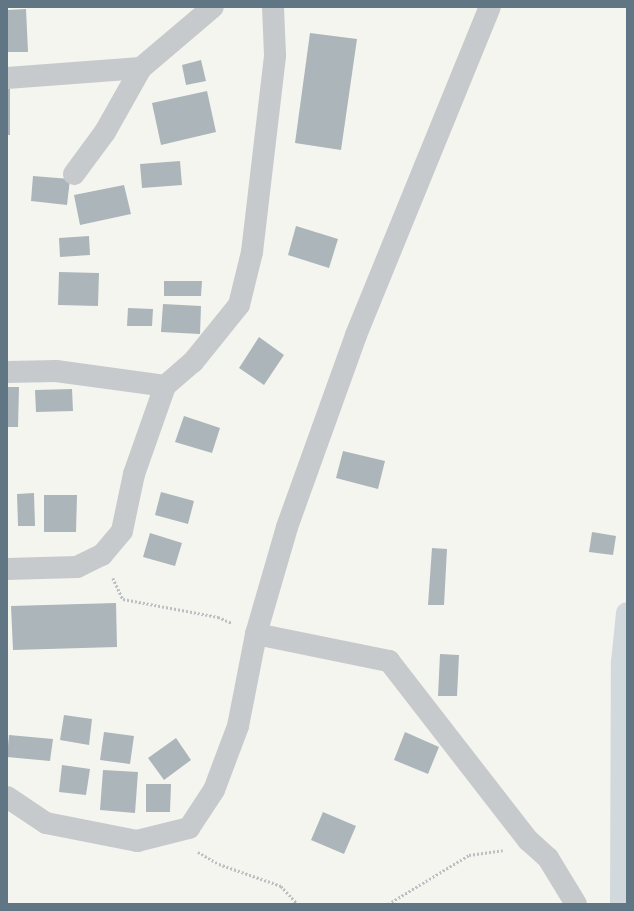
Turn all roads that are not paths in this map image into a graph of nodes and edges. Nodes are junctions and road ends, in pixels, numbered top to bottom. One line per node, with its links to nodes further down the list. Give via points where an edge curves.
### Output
1 (213, 7): 4 (street)
2 (273, 7): 8 (street, via 275,55 252,252 239,305 193,362)
3 (490, 7): 11 (street, via 356,336 287,527)
4 (142, 68): 5 (street); 6 (street, via 105,132)
5 (7, 78)
6 (74, 174)
7 (7, 372): 8 (street, via 56,371)
8 (165, 386): 9 (street, via 134,474 122,531 102,555 77,568)
9 (7, 569)
10 (627, 613): 14 (main road, via 622,662)
11 (256, 634): 12 (street, via 238,726 214,790 188,828 137,841 46,823); 13 (street, via 389,661 528,840 548,858)
12 (7, 797)
13 (576, 904)
14 (621, 904)

